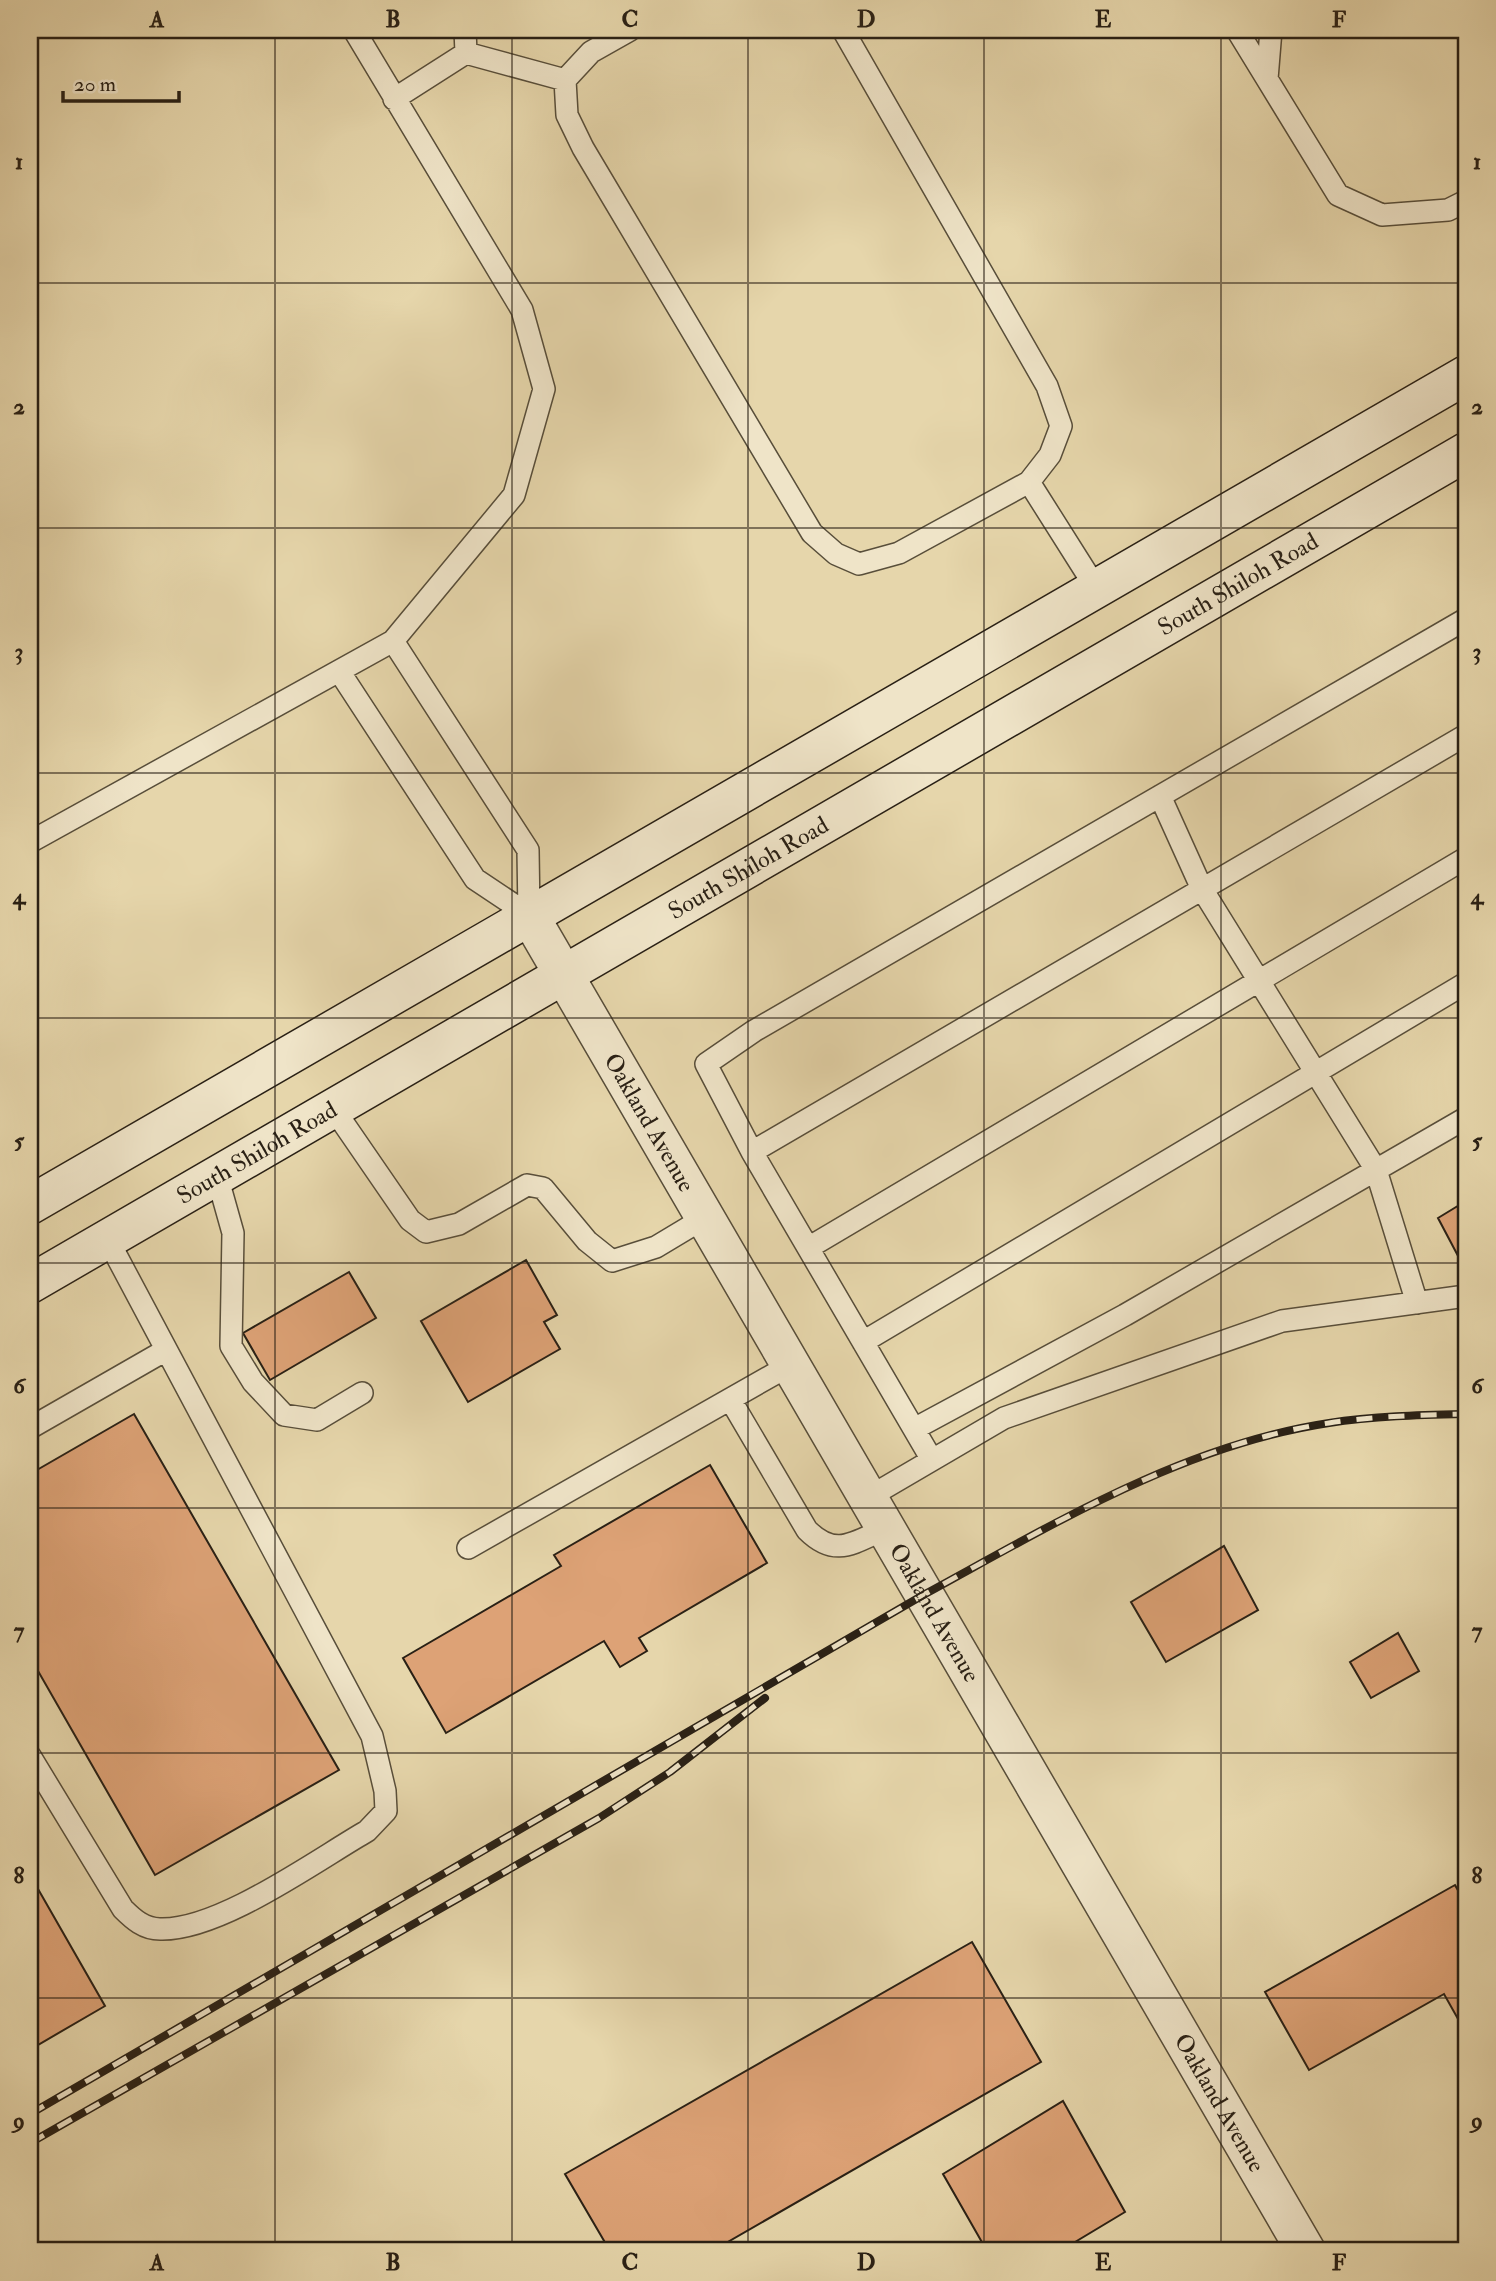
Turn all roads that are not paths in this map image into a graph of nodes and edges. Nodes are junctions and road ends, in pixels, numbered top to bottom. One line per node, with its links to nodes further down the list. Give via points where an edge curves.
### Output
1 (354, 30): 10 (lane)
2 (465, 30): 7 (lane)
3 (630, 30): 9 (lane, via 591,52)
4 (843, 30): 14 (lane, via 1047,386 1061,426 1050,455)
5 (1237, 30): 8 (lane)
6 (1271, 30): 8 (lane)
7 (466, 52): 9 (lane); 10 (lane)
8 (1267, 79): 11 (lane, via 1338,195 1382,215 1448,211)
9 (565, 80): 14 (lane, via 567,115 583,148 813,533 836,554 859,564 899,553)
10 (394, 99): 17 (lane, via 522,310 544,389 514,495)
11 (1466, 201)
12 (1466, 375): 15 (main road)
13 (1466, 452): 25 (main road, South Shiloh Road)
14 (1029, 482): 15 (lane)
15 (1096, 588): 24 (main road)
16 (1466, 619): 20 (lane)
17 (393, 641): 18 (lane); 24 (lane, via 528,850)
18 (339, 671): 21 (lane); 24 (lane, via 475,879)
19 (1466, 735): 23 (lane)
20 (1160, 796): 23 (lane); 31 (lane, via 754,1031 706,1065)
21 (30, 842)
22 (1466, 858): 26 (lane)
23 (1202, 889): 26 (lane); 31 (lane)
24 (528, 915): 25 (main road, Oakland Avenue); 34 (main road)
25 (564, 972): 29 (main road, South Shiloh Road); 35 (main road, Oakland Avenue)
26 (1260, 980): 28 (lane); 37 (lane)
27 (1466, 983): 28 (lane)
28 (1315, 1073): 32 (lane); 41 (lane)
29 (333, 1108): 33 (main road, South Shiloh Road); 35 (lane, via 411,1220 426,1232 458,1224 527,1185 543,1188 587,1241 612,1261 656,1247)
30 (1466, 1118): 32 (lane)
31 (752, 1152): 37 (lane)
32 (1377, 1170): 40 (lane); 47 (lane)
33 (217, 1176): 36 (main road, South Shiloh Road); 44 (lane, via 233,1233 231,1346 253,1382 284,1415 317,1420)
34 (30, 1205)
35 (706, 1217): 43 (main road, Oakland Avenue)
36 (108, 1240): 38 (main road, South Shiloh Road); 42 (lane)
37 (808, 1248): 41 (lane)
38 (30, 1284)
39 (1466, 1296): 40 (lane)
40 (1417, 1303): 48 (lane, via 1282,1321 1004,1418)
41 (863, 1342): 47 (lane)
42 (166, 1350): 46 (lane); 51 (lane, via 372,1736 386,1811 367,1831 227,1912 159,1929 138,1923 122,1909)
43 (792, 1364): 45 (lane); 49 (main road, Oakland Avenue)
44 (362, 1393)
45 (730, 1399): 49 (lane, via 807,1530 821,1544 841,1547); 50 (lane)
46 (30, 1428)
47 (915, 1429): 48 (lane)
48 (932, 1460): 49 (lane)
49 (878, 1512): 52 (main road, Oakland Avenue)
50 (468, 1548)
51 (30, 1756)
52 (1306, 2251)

